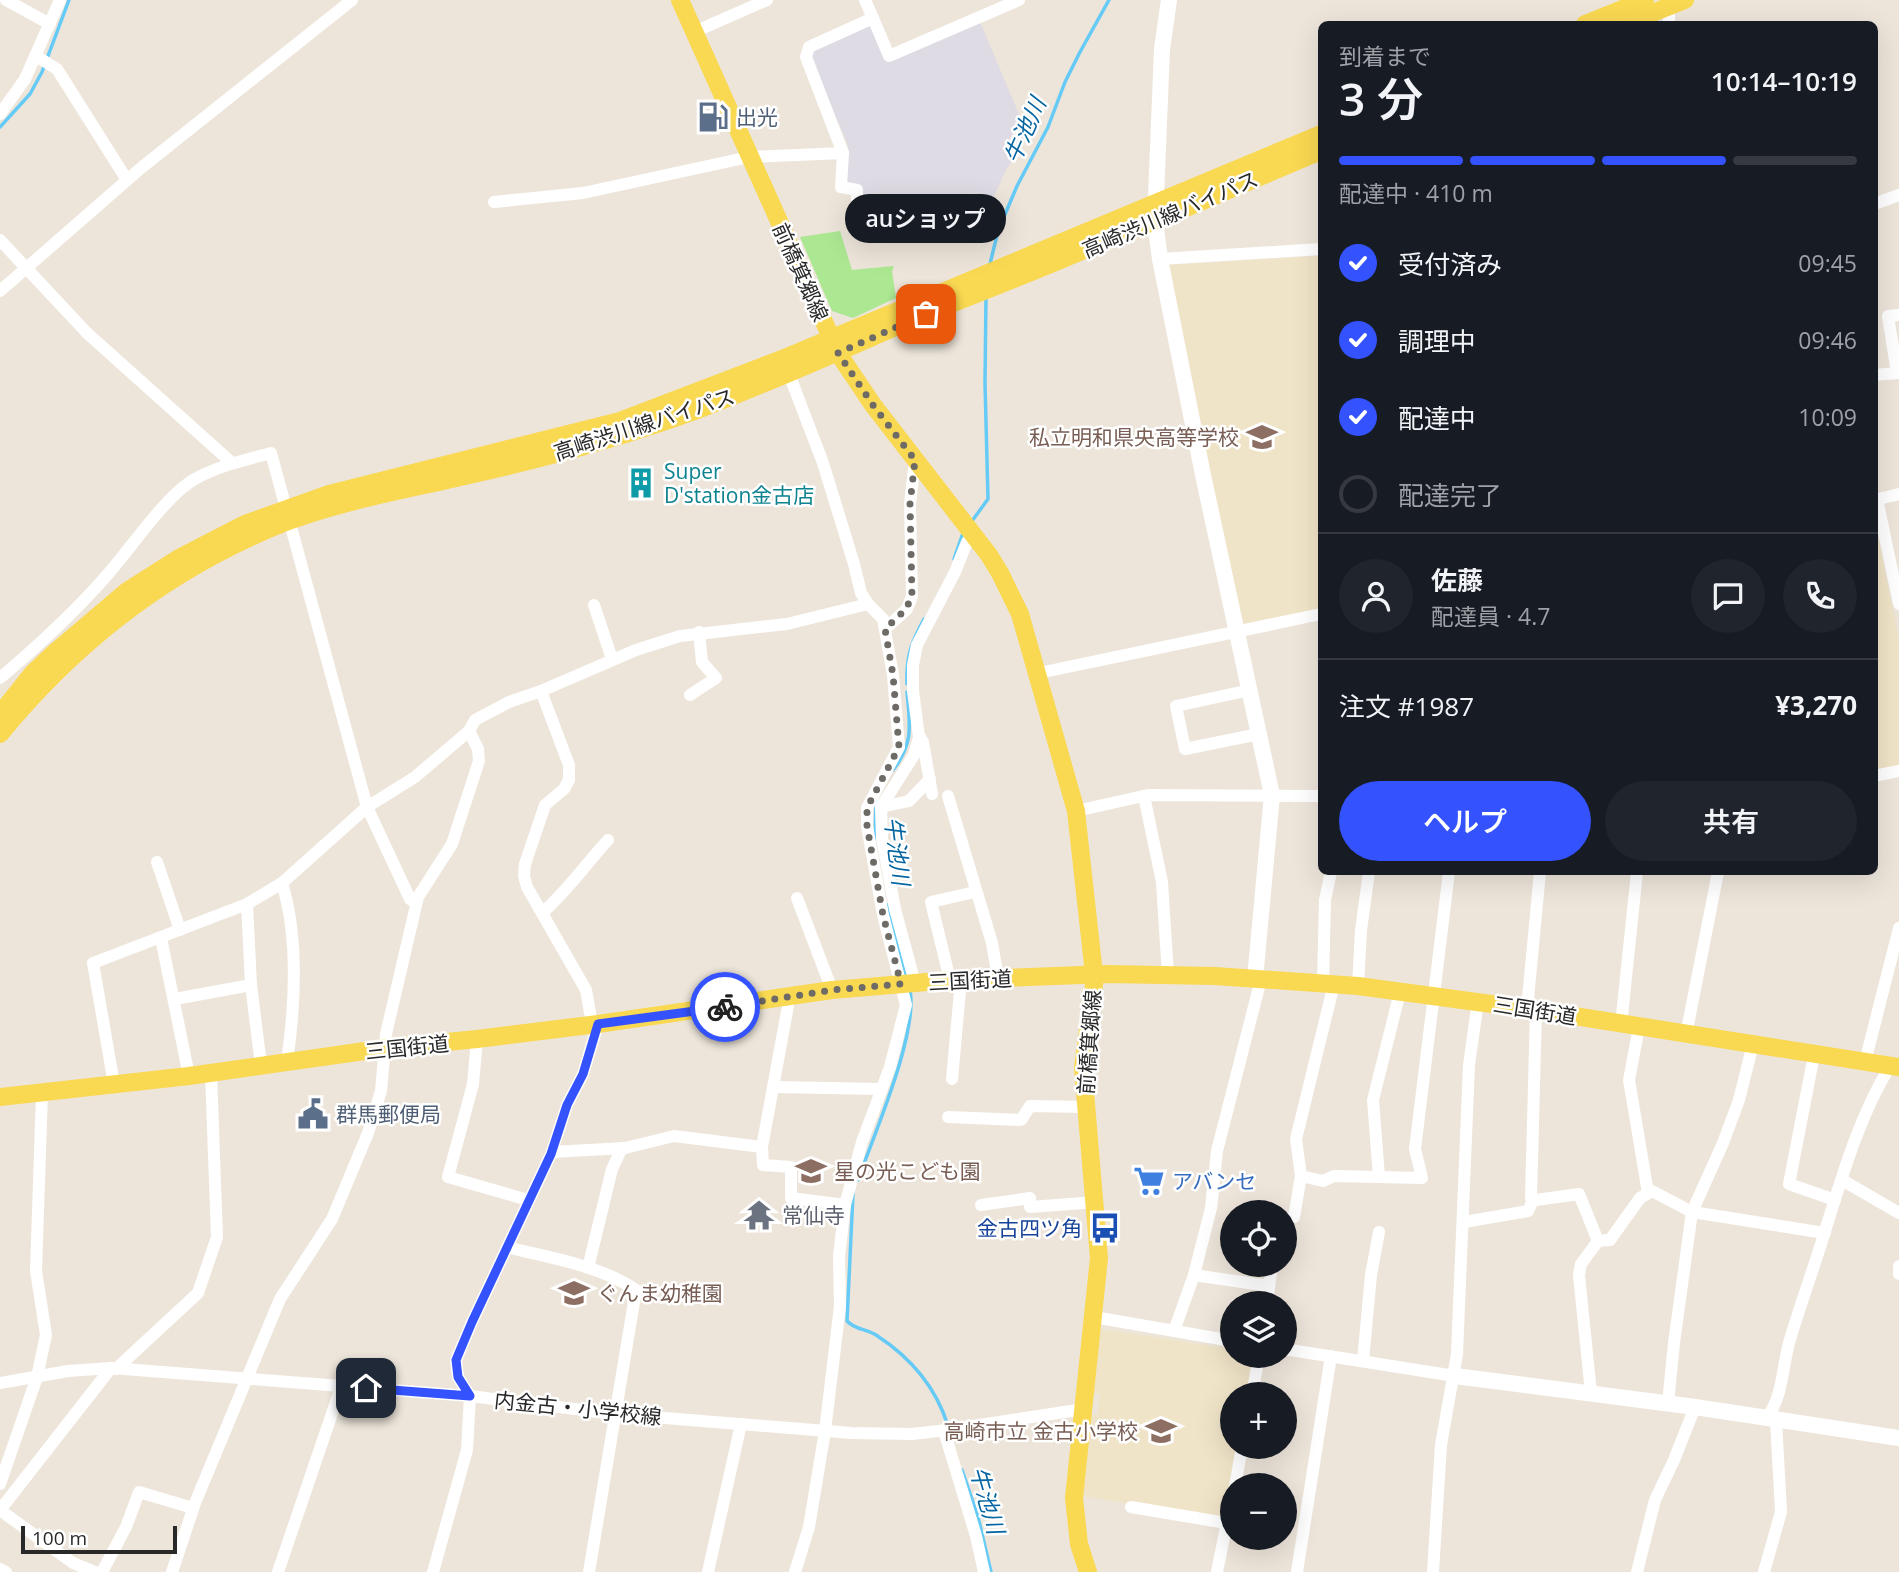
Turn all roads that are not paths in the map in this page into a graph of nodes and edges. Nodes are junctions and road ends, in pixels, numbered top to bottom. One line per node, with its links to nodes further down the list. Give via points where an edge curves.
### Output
1 (6, 0): 14 (street)
2 (60, 0): 14 (street)
3 (352, 0): 22 (street)
4 (680, 0): 15 (main road, 前橋箕郷線)
5 (767, 0): 15 (street)
6 (865, 0): 11 (street)
7 (1019, 0): 11 (street, via 888,56)
8 (1168, 0): 26 (street)
9 (1645, 0): 12 (main road)
10 (1674, 10): 13 (main road)
11 (873, 18): 20 (street, via 809,47 806,57)
12 (1592, 21)
13 (1636, 21)
14 (50, 24): 16 (street)
15 (694, 32): 21 (main road, 前橋箕郷線)
16 (36, 56): 17 (street); 22 (street, via 57,69)
17 (0, 114)
18 (1318, 135): 26 (main road, 高崎渋川線バイパス)
19 (1318, 152): 26 (main road, 高崎渋川線バイパス)
20 (843, 153): 21 (street); 27 (street, via 841,187 857,190 857,212)
21 (750, 157): 24 (street, via 583,193); 34 (main road, 前橋箕郷線)
22 (127, 180): 31 (street)
23 (1899, 195): 25 (street)
24 (494, 202)
25 (1878, 203)
26 (1156, 212): 30 (street); 34 (main road, 高崎渋川線バイパス)
27 (948, 218)
28 (0, 240): 31 (street)
29 (1318, 249): 30 (street)
30 (1160, 259): 49 (street)
31 (27, 267): 32 (street); 38 (street, via 87,332)
32 (0, 291)
33 (1899, 315): 36 (street, via 1888,316 1897,373)
34 (834, 346): 35 (main road, 高崎渋川線バイパス); 37 (main road, 前橋箕郷線); 42 (main road, 高崎渋川線バイパス, via 620,421 329,494)
35 (789, 374): 42 (main road, 高崎渋川線バイパス, via 625,435 332,508); 44 (street)
36 (1878, 375)
37 (915, 460): 43 (main road, 前橋箕郷線); 48 (street, via 910,504 912,596 906,609)
38 (232, 463): 42 (street, via 271,453); 53 (street, via 194,479 177,492 106,577 43,642)
39 (1899, 494): 40 (street)
40 (1878, 499)
41 (1878, 508): 45 (street)
42 (287, 515): 57 (main road, 高崎渋川線バイパス, via 214,538 127,591 54,653); 61 (main road, 高崎渋川線バイパス, via 134,604 50,677); 72 (street)
43 (968, 528): 52 (main road, 前橋箕郷線, via 1011,593); 58 (street, via 955,572 917,645 913,666)
44 (868, 604): 48 (street, via 883,619); 50 (street, via 788,624)
45 (1899, 604)
46 (594, 605): 51 (street)
47 (1318, 615): 49 (street)
48 (885, 629): 59 (street)
49 (1238, 631): 52 (street); 54 (street)
50 (699, 632): 51 (street); 56 (street, via 702,662 716,678)
51 (612, 660): 55 (street)
52 (1039, 673): 74 (main road, 前橋箕郷線)
53 (0, 678)
54 (1250, 690): 62 (street); 62 (street, via 1176,706 1185,749)
55 (541, 691): 60 (street, via 475,720); 88 (street, via 569,765 569,780 545,805 525,864 527,887)
56 (690, 695)
57 (0, 714)
58 (916, 715): 59 (street); 63 (street)
59 (897, 718): 97 (street, via 899,747 867,808 867,826 883,915)
60 (469, 731): 72 (street, via 415,777); 87 (street, via 479,761 452,844)
61 (0, 734)
62 (1259, 734): 68 (street)
63 (919, 737): 66 (street); 73 (street, via 914,755)
64 (1899, 771): 65 (street)
65 (1878, 775)
66 (930, 779): 67 (street); 73 (street, via 909,800)
67 (932, 794)
68 (1272, 795): 70 (street); 71 (street); 95 (street)
69 (948, 796): 84 (street)
70 (1144, 796): 74 (street); 93 (street, via 1162,882)
71 (1318, 796)
72 (368, 807): 83 (street); 87 (street)
73 (881, 807): 97 (street, via 882,838)
74 (1076, 811): 92 (main road, 前橋箕郷線)
75 (608, 840): 88 (street)
76 (157, 862): 90 (street)
77 (1330, 875): 98 (street, via 1325,900)
78 (1369, 875): 100 (street)
79 (1448, 875): 104 (street)
80 (1540, 875): 107 (street)
81 (1637, 875): 109 (street)
82 (1717, 875): 110 (street)
83 (282, 883): 86 (street); 115 (street, via 290,907 294,1011)
84 (975, 892): 94 (street); 96 (street, via 931,902)
85 (797, 898): 101 (street)
86 (247, 904): 90 (street); 99 (street)
87 (416, 904): 113 (street)
88 (542, 913): 108 (street, via 586,990)
89 (1899, 928): 116 (street)
90 (180, 930): 91 (street)
91 (161, 938): 105 (street); 122 (street, via 93,963)
92 (1093, 974): 93 (main road, 三国街道); 94 (main road, 三国街道); 127 (main road, 前橋箕郷線, via 1083,1068)
93 (1168, 975): 95 (main road, 三国街道)
94 (998, 978): 96 (main road, 三国街道)
95 (1255, 979): 98 (main road, 三国街道); 153 (street, via 1259,987 1217,1151 1211,1208)
96 (955, 980): 97 (main road, 三国街道); 121 (street)
97 (908, 983): 101 (main road, 三国街道); 124 (street)
98 (1329, 984): 100 (main road, 三国街道); 132 (street, via 1296,1139)
99 (251, 985): 105 (street); 117 (street)
100 (1358, 986): 102 (main road, 三国街道)
101 (832, 990): 103 (main road, 三国街道)
102 (1400, 992): 104 (main road, 三国街道); 133 (street, via 1373,1100)
103 (790, 995): 108 (main road, 三国街道); 123 (street)
104 (1434, 996): 106 (main road, 三国街道); 133 (street, via 1415,1149 1422,1178)
105 (175, 999): 120 (street)
106 (1478, 1002): 107 (main road, 三国街道); 145 (street, via 1469,1065)
107 (1532, 1009): 109 (main road, 三国街道); 138 (street)
108 (595, 1024): 111 (main road, 三国街道); 131 (street, via 583,1074)
109 (1630, 1026): 110 (main road, 三国街道); 135 (street, via 1629,1080)
110 (1686, 1035): 112 (main road, 三国街道)
111 (477, 1040): 113 (main road, 三国街道); 136 (street, via 473,1084 448,1177)
112 (1753, 1044): 114 (main road, 三国街道); 143 (street, via 1739,1100)
113 (386, 1048): 115 (main road, 三国街道); 166 (street, via 381,1091 332,1219 280,1299)
114 (1814, 1055): 116 (main road, 三国街道); 139 (street, via 1789,1184)
115 (287, 1062): 117 (main road, 三国街道)
116 (1865, 1062): 118 (main road, 三国街道)
117 (261, 1065): 119 (main road, 三国街道)
118 (1894, 1066): 134 (street, via 1865,1112)
119 (211, 1073): 120 (main road, 三国街道); 163 (street, via 217,1226 213,1249 198,1293)
120 (189, 1076): 122 (main road, 三国街道)
121 (951, 1079)
122 (114, 1084): 125 (main road, 三国街道)
123 (773, 1087): 124 (street); 129 (street)
124 (882, 1088): 141 (street)
125 (42, 1093): 126 (main road, 三国街道); 165 (street, via 36,1272 46,1335)
126 (0, 1097)
127 (1086, 1107): 128 (street, via 1030,1106 1021,1120); 140 (main road, 前橋箕郷線)
128 (948, 1117)
129 (762, 1147): 130 (street, via 674,1136); 141 (street, via 763,1165 791,1167 791,1198)
130 (622, 1148): 131 (street); 151 (street, via 612,1169)
131 (552, 1152): 136 (street)
132 (1301, 1176): 133 (street, via 1323,1181 1334,1176); 137 (street)
133 (1379, 1177)
134 (1842, 1180): 139 (street); 144 (street)
135 (1647, 1193): 143 (street, via 1652,1191); 148 (street, via 1610,1240)
136 (528, 1200): 149 (street)
137 (1297, 1200)
138 (1533, 1200): 145 (street, via 1528,1211); 148 (street, via 1578,1194)
139 (1835, 1200): 147 (street)
140 (1096, 1202): 142 (street, via 1030,1207 1030,1198); 157 (main road, 前橋箕郷線, via 1099,1258)
141 (845, 1205): 178 (street, via 840,1306)
142 (981, 1205)
143 (1692, 1212): 147 (street); 171 (street)
144 (1899, 1213)
145 (1464, 1222): 164 (street)
146 (1379, 1232): 162 (street)
147 (1825, 1233): 175 (street)
148 (1598, 1241): 169 (street, via 1581,1264 1579,1275)
149 (507, 1247): 151 (street); 170 (street, via 456,1360 458,1377)
150 (1899, 1266): 152 (street)
151 (588, 1268): 174 (street, via 636,1290)
152 (1899, 1274)
153 (1194, 1275): 155 (street); 158 (street)
154 (1270, 1277): 155 (street)
155 (1269, 1286): 156 (street)
156 (1268, 1291)
157 (1094, 1317): 158 (street); 173 (main road, 前橋箕郷線)
158 (1174, 1331): 159 (street)
159 (1220, 1339)
160 (1297, 1351): 161 (street)
161 (1331, 1356): 162 (street); 199 (street)
162 (1363, 1361): 164 (street)
163 (114, 1369): 165 (street, 内金古・小学校線); 166 (street, 内金古・小学校線); 183 (street)
164 (1455, 1376): 169 (street); 200 (street, via 1441,1445)
165 (37, 1377): 167 (street, 内金古・小学校線); 180 (street)
166 (247, 1379): 168 (street, 内金古・小学校線); 182 (street)
167 (0, 1383)
168 (341, 1387): 170 (street, 内金古・小学校線); 192 (street)
169 (1591, 1393): 171 (street)
170 (470, 1396): 174 (street, 内金古・小学校線); 193 (street, via 467,1450)
171 (1668, 1403): 172 (street)
172 (1695, 1407): 175 (street); 201 (street, via 1655,1500)
173 (1084, 1409): 177 (street, 内金古・小学校線); 186 (main road, 前橋箕郷線, via 1074,1498)
174 (615, 1414): 176 (street, 内金古・小学校線); 194 (street)
175 (1771, 1419): 179 (street); 202 (street, via 1781,1512)
176 (741, 1424): 178 (street, 内金古・小学校線); 195 (street)
177 (949, 1430): 178 (street, 内金古・小学校線, via 912,1434); 197 (street)
178 (825, 1431): 196 (street, via 809,1527)
179 (1899, 1438)
180 (0, 1484)
181 (1131, 1507): 184 (street)
182 (193, 1508): 190 (street, via 139,1492); 191 (street)
183 (0, 1510): 189 (street, via 73,1563)
184 (1220, 1522)
185 (1221, 1550): 198 (street)
186 (1083, 1568)
187 (0, 1569): 188 (street)
188 (6, 1572)
189 (95, 1572)
190 (102, 1572)
191 (172, 1572)
192 (278, 1572)
193 (433, 1572)
194 (589, 1572)
195 (708, 1572)
196 (795, 1572)
197 (984, 1572)
198 (1217, 1572)
199 (1297, 1572)
200 (1433, 1572)
201 (1637, 1572)
202 (1764, 1572)

